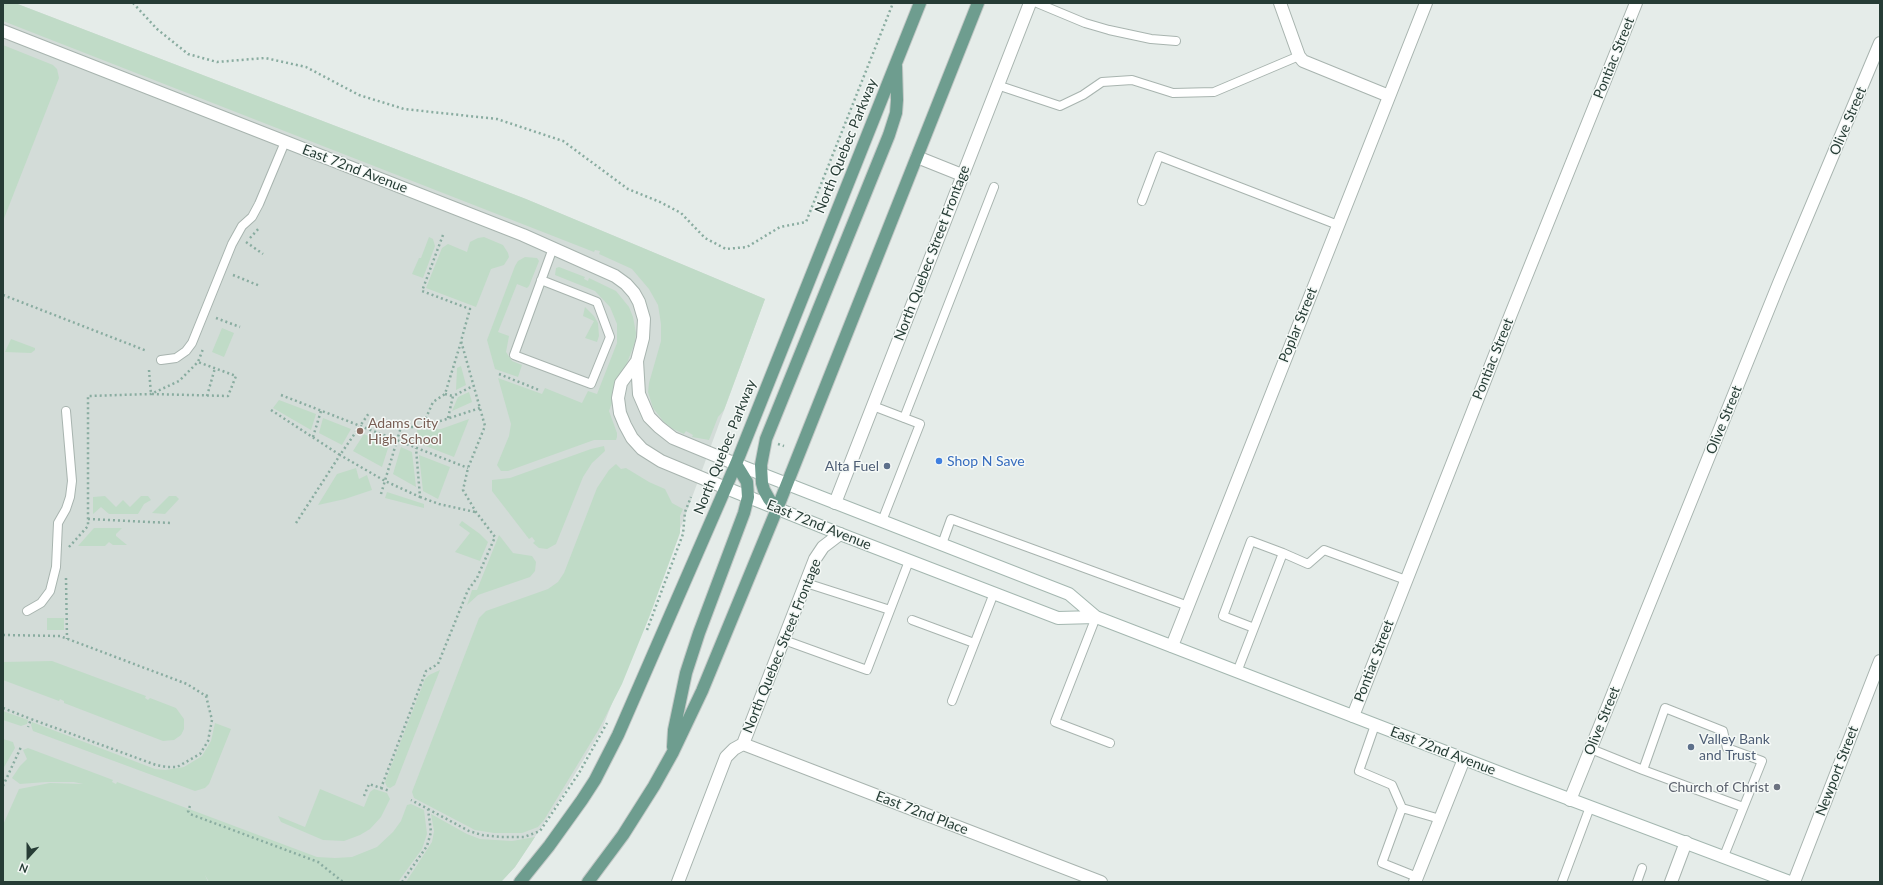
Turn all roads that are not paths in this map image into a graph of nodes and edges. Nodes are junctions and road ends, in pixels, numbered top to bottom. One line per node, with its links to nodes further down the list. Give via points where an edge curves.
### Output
1 (920, 3): 12 (main road, North Quebec Parkway)
2 (978, 3): 16 (main road)
3 (1030, 3): 13 (street, North Quebec Street Frontage)
4 (1037, 3): 9 (lane, via 1108,30 1151,39)
5 (1280, 3): 11 (street)
6 (1426, 3): 14 (street, Poplar Street)
7 (1636, 3): 40 (street, Pontiac Street)
8 (3, 31): 15 (street, East 72nd Avenue)
9 (1176, 41)
10 (1880, 43): 59 (street, Olive Street, via 1779,283)
11 (1299, 56): 13 (lane, via 1214,92 1173,93 1132,80 1102,82 1060,106); 14 (street, via 1308,64)
12 (896, 64): 28 (main road, North Quebec Parkway); 29 (main road, via 896,113 889,135 766,439 762,455)
13 (997, 85): 17 (street, North Quebec Street Frontage)
14 (1389, 96): 20 (street, Poplar Street)
15 (285, 142): 21 (street, East 72nd Avenue); 23 (lane, via 260,204 252,217 242,226 232,244 192,343 176,358)
16 (916, 157): 17 (street); 30 (main road)
17 (962, 175): 25 (street, North Quebec Street Frontage)
18 (994, 187): 27 (lane)
19 (1142, 201): 20 (lane, via 1159,156)
20 (1338, 225): 43 (street, Poplar Street)
21 (553, 248): 22 (lane); 24 (street, East 72nd Avenue, via 615,276 634,293 644,319 643,338)
22 (541, 280): 22 (lane, via 514,355 591,384 610,337 597,302)
23 (161, 360)
24 (637, 361): 28 (street, East 72nd Avenue, via 639,394 649,417 673,438); 31 (street, East 72nd Avenue, via 621,383 618,398 620,413 632,438 642,449 661,461)
25 (873, 406): 27 (lane); 33 (street, North Quebec Street Frontage)
26 (66, 411): 45 (lane, via 72,481 70,497 58,523 56,567 50,591 41,603)
27 (904, 418): 35 (lane, via 920,424)
28 (736, 464): 29 (street, East 72nd Avenue); 31 (main road, North Quebec Parkway); 32 (main road, via 747,482)
29 (762, 474): 30 (street, East 72nd Avenue); 34 (main road, via 764,490)
30 (786, 484): 33 (street, East 72nd Avenue); 34 (main road)
31 (726, 488): 32 (street, East 72nd Avenue); 72 (main road, North Quebec Parkway, via 606,760 563,828)
32 (748, 497): 34 (street, East 72nd Avenue); 60 (main road, via 741,523 686,673 674,730)
33 (835, 503): 35 (street, East 72nd Avenue)
34 (777, 509): 36 (street, East 72nd Avenue); 60 (main road, via 702,691)
35 (882, 521): 37 (street, East 72nd Avenue)
36 (840, 534): 39 (street, East 72nd Avenue); 41 (street, North Quebec Street Frontage, via 818,553)
37 (942, 544): 43 (lane, via 951,519); 46 (street, East 72nd Avenue, via 1069,594)
38 (1283, 554): 40 (lane, via 1308,564 1324,550); 48 (lane); 48 (lane, via 1252,542 1244,562 1223,616)
39 (909, 561): 42 (street, East 72nd Avenue); 44 (lane)
40 (1406, 580): 55 (street, Pontiac Street)
41 (806, 583): 44 (lane); 49 (street, North Quebec Street Frontage)
42 (994, 593): 46 (street, East 72nd Avenue, via 1058,618); 50 (lane)
43 (1188, 606): 51 (street, Poplar Street)
44 (890, 610): 49 (lane, via 867,670)
45 (27, 611)
46 (1096, 617): 51 (street, East 72nd Avenue); 57 (lane, via 1055,722)
47 (912, 620): 50 (lane)
48 (1254, 628): 53 (lane)
49 (784, 640): 58 (street, North Quebec Street Frontage)
50 (974, 643): 54 (lane)
51 (1172, 646): 53 (street, East 72nd Avenue)
52 (1880, 661): 80 (street, Newport Street)
53 (1237, 672): 55 (street, East 72nd Avenue)
54 (952, 701)
55 (1353, 716): 56 (street, East 72nd Avenue)
56 (1375, 725): 61 (street, East 72nd Avenue); 66 (lane, via 1359,771 1392,785)
57 (1110, 743)
58 (743, 744): 74 (street, via 726,757); 75 (street, East 72nd Place)
59 (1591, 749): 62 (lane); 63 (street, Olive Street)
60 (673, 752): 73 (main road, via 638,812)
61 (1464, 759): 63 (street, East 72nd Avenue); 67 (street)
62 (1643, 770): 65 (lane); 65 (lane, via 1665,708 1723,730 1727,748 1762,761)
63 (1570, 800): 64 (street, East 72nd Avenue)
64 (1590, 807): 68 (street, East 72nd Avenue); 76 (lane)
65 (1743, 807): 69 (lane)
66 (1402, 808): 67 (lane); 71 (lane, via 1382,863)
67 (1440, 819): 71 (street)
68 (1686, 842): 69 (street, East 72nd Avenue); 78 (street)
69 (1724, 856): 79 (street, East 72nd Avenue)
70 (1642, 868): 77 (lane)
71 (1416, 879)
72 (520, 882)
73 (588, 882)
74 (678, 882)
75 (1101, 882)
76 (1562, 882)
77 (1637, 882)
78 (1671, 882)
79 (1790, 882)
80 (1794, 882)

